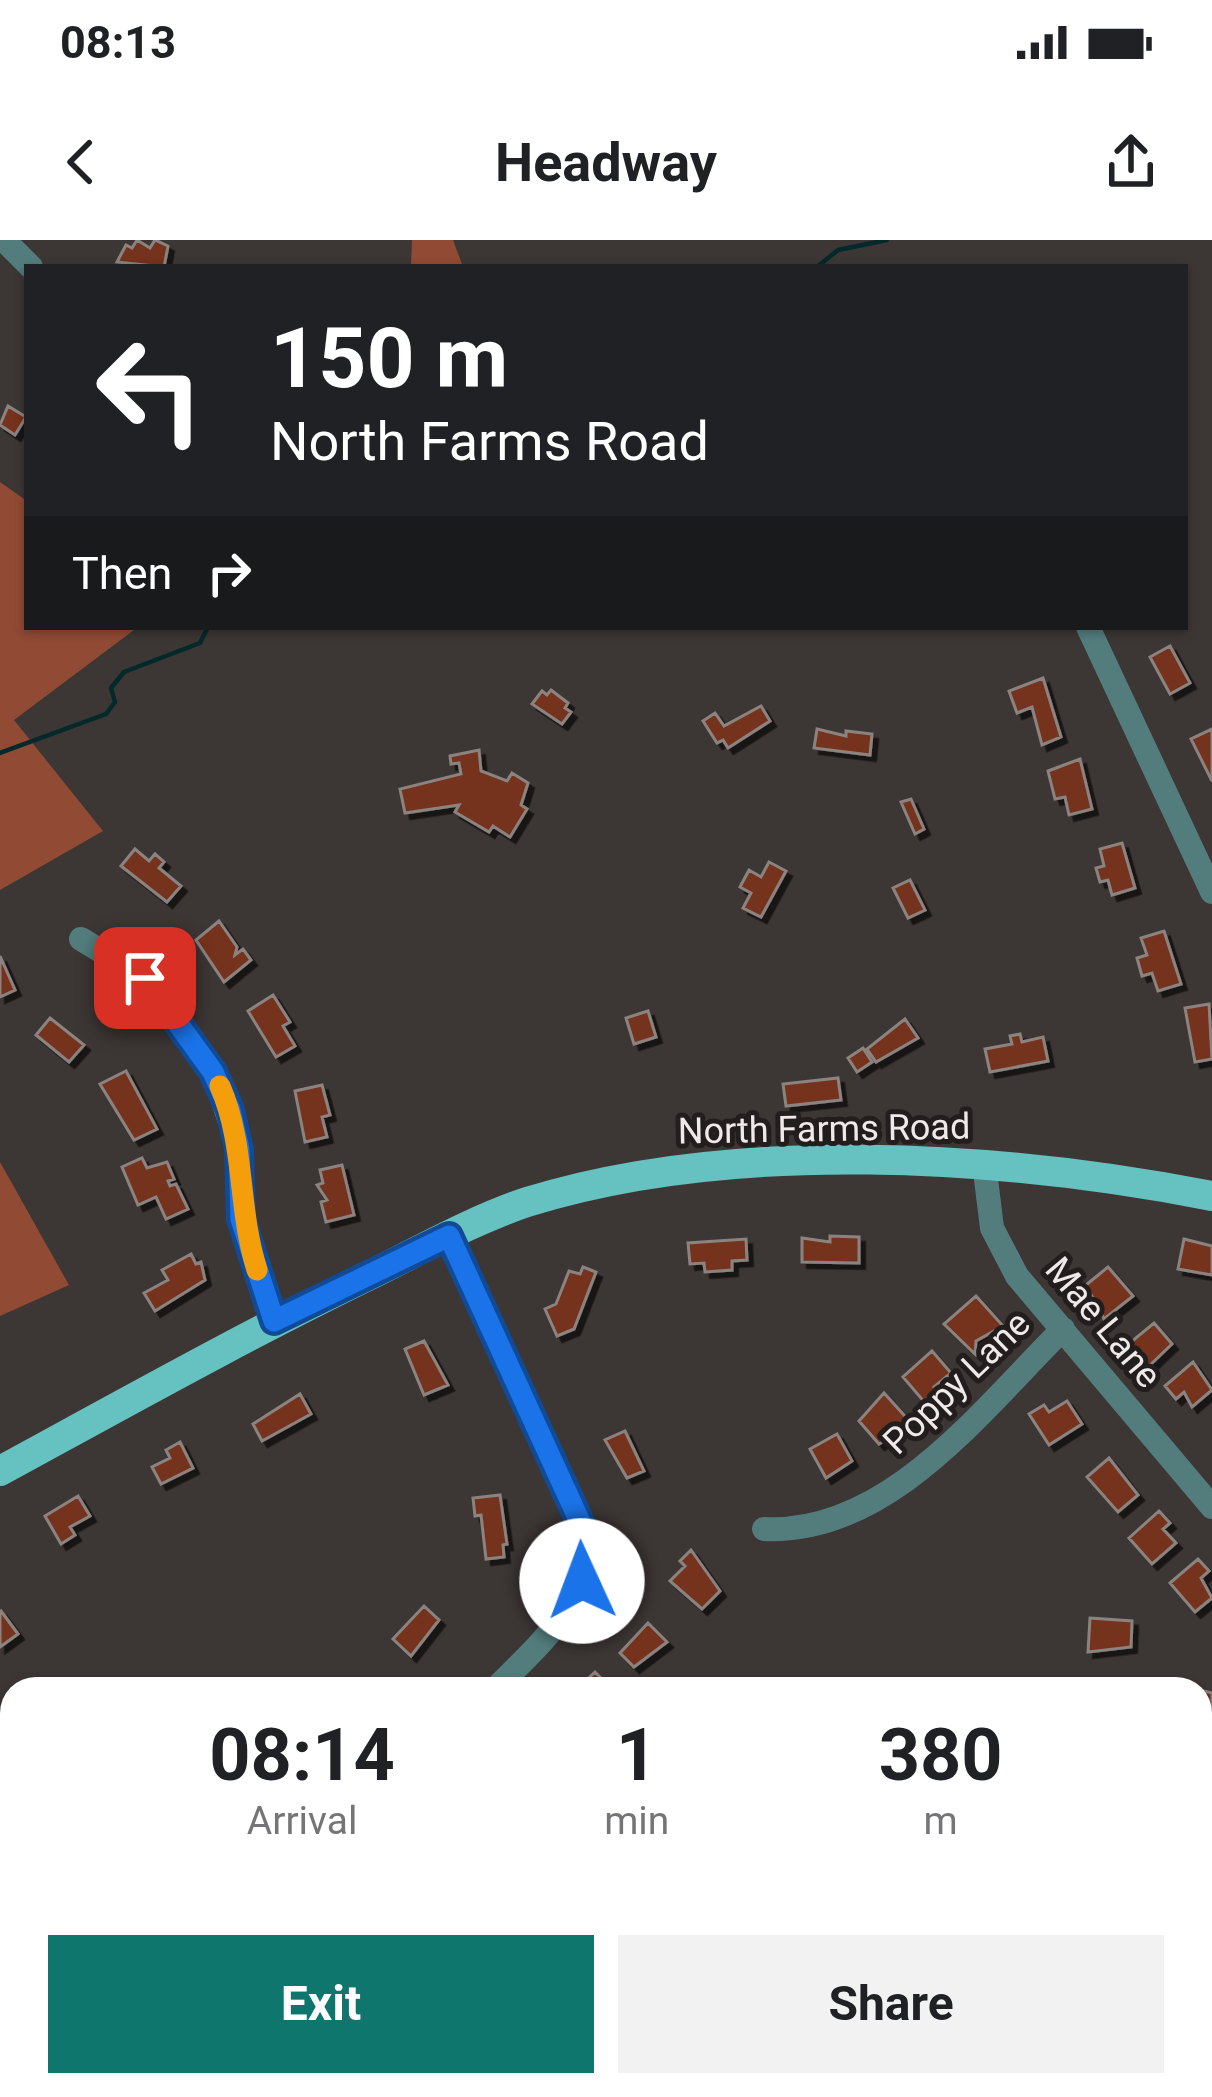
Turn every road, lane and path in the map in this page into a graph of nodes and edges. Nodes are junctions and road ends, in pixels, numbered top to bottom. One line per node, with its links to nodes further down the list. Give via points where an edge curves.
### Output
1 (4, 240): 2 (street)
2 (28, 264)
3 (1089, 630): 4 (street)
4 (1212, 892)
5 (80, 939): 9 (street, via 145,978 213,1072 239,1149 241,1219)
6 (984, 1163): 7 (main road, North Farms Road, via 1084,1171); 8 (main road, North Farms Road, via 665,1171 522,1204); 10 (street, Mae Lane, via 992,1228 1017,1276)
7 (1212, 1196)
8 (449, 1236): 9 (main road, North Farms Road); 14 (street, via 586,1535 577,1598)
9 (274, 1321): 11 (main road, North Farms Road)
10 (1063, 1329): 12 (street, Mae Lane); 13 (street, Poppy Lane, via 911,1478 805,1531)
11 (0, 1471)
12 (1212, 1507)
13 (764, 1529)
14 (506, 1677)

